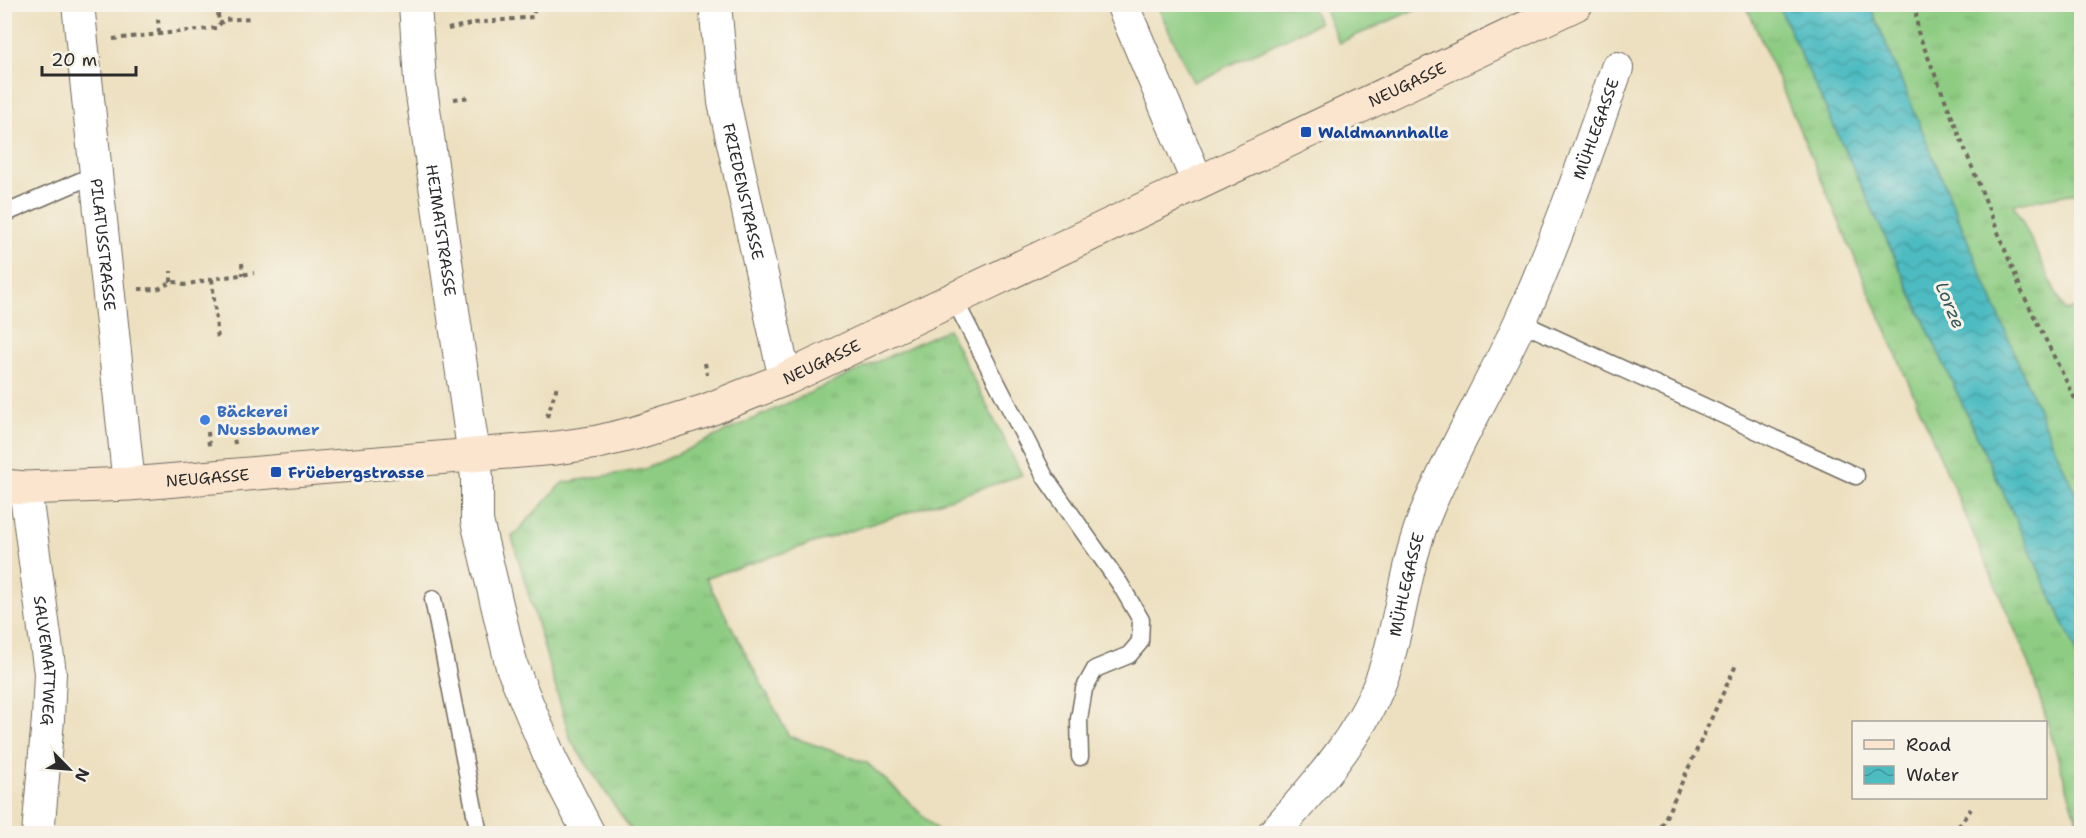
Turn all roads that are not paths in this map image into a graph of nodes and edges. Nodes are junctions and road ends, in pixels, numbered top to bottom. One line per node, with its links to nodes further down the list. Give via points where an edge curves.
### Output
1 (78, 4): 7 (street, PILATUSSTRASSE)
2 (415, 4): 13 (street, HEIMATSTRASSE, via 420,81)
3 (715, 4): 12 (street, FRIEDENSTRASSE, via 724,102)
4 (1122, 4): 8 (street)
5 (1576, 4): 8 (street, NEUGASSE)
6 (1617, 68): 11 (street, MÜHLEGASSE, via 1572,198)
7 (96, 174): 9 (lane); 15 (street, PILATUSSTRASSE)
8 (1198, 183): 10 (street, NEUGASSE)
9 (4, 214)
10 (954, 299): 12 (street, NEUGASSE); 18 (lane, via 1045,477 1141,620 1140,642 1129,655 1095,669 1084,689 1079,719)
11 (1520, 322): 14 (lane); 22 (street, MÜHLEGASSE, via 1428,508 1411,553 1385,667 1363,718 1317,783)
12 (784, 379): 13 (street, NEUGASSE, via 705,411 626,435)
13 (474, 457): 15 (street, NEUGASSE); 21 (street, via 477,522 512,667 550,760)
14 (1856, 476)
15 (129, 484): 16 (street, NEUGASSE)
16 (15, 487): 19 (street, SALVEMATTWEG, via 50,673)
17 (433, 598): 20 (lane)
18 (1080, 757)
19 (38, 834)
20 (479, 834)
21 (589, 834)
22 (1273, 834)

